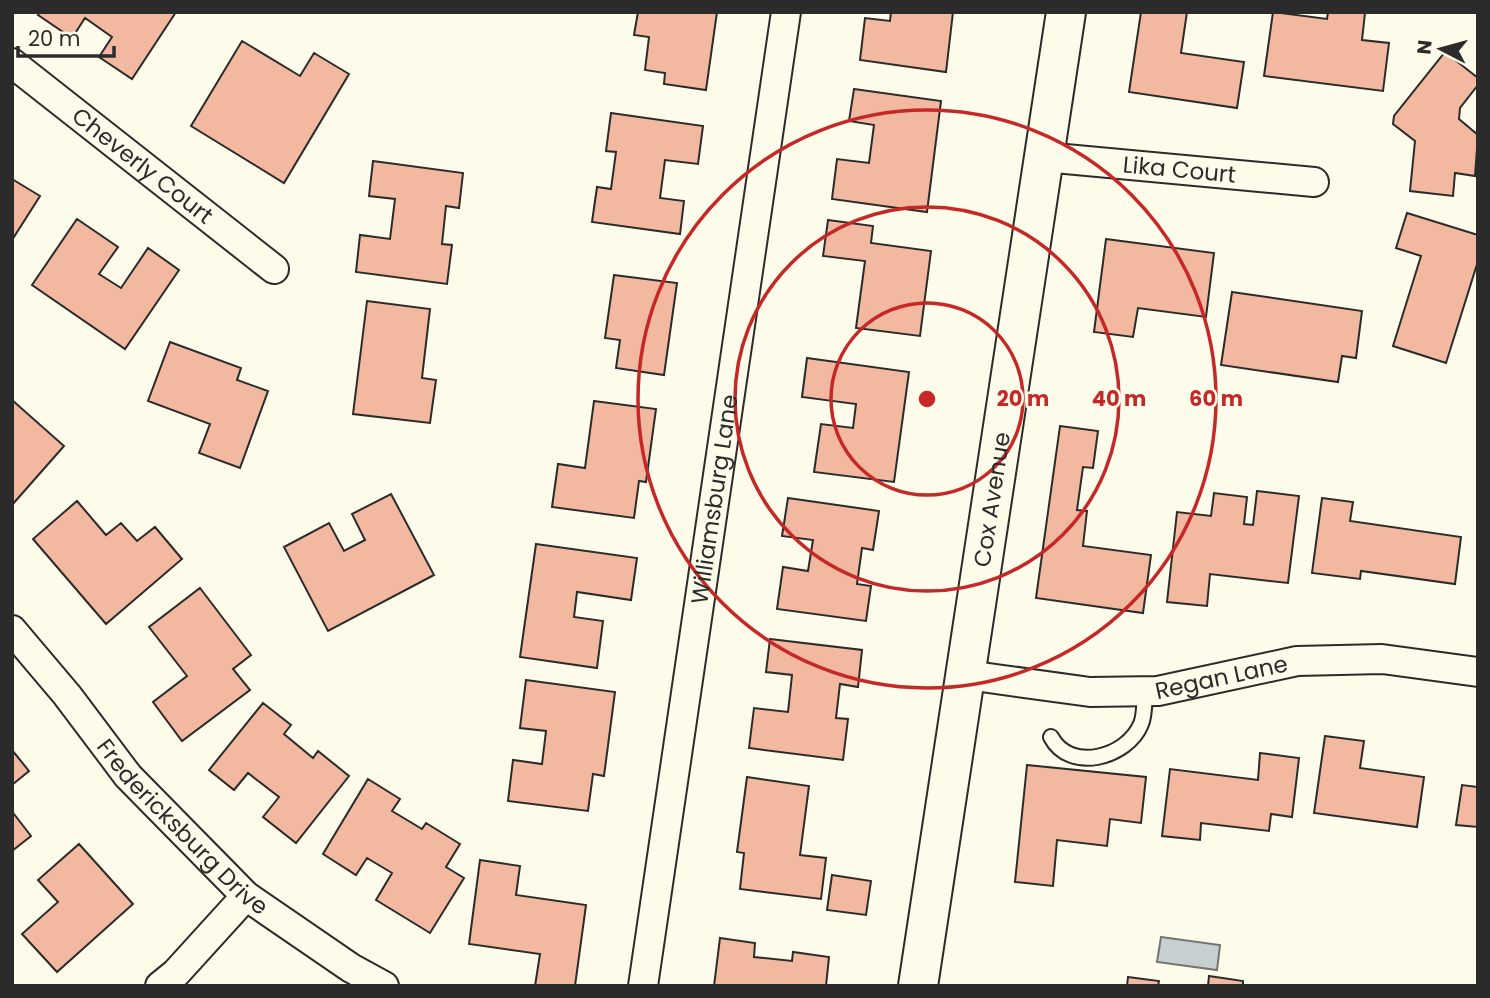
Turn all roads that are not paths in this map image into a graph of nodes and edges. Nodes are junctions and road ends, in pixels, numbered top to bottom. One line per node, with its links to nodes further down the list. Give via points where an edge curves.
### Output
1 (786, 12): 15 (street, Williamsburg Lane)
2 (1066, 12): 4 (main road, Cox Avenue)
3 (12, 63): 6 (street, Cheverly Court)
4 (1045, 157): 5 (street, Lika Court); 9 (main road, Cox Avenue)
5 (1314, 182)
6 (274, 269)
7 (12, 630): 12 (street, Fredericksburg Drive, via 128,776)
8 (1478, 672): 10 (street, Regan Lane, via 1382,659 1297,661)
9 (967, 675): 10 (street, Regan Lane, via 1090,692); 16 (main road, Cox Avenue)
10 (1144, 691): 11 (lane, via 1142,723 1114,753 1074,757 1056,747)
11 (1051, 737)
12 (246, 896): 13 (street); 14 (street, Fredericksburg Drive)
13 (160, 986)
14 (384, 986)
15 (643, 986)
16 (918, 986)

